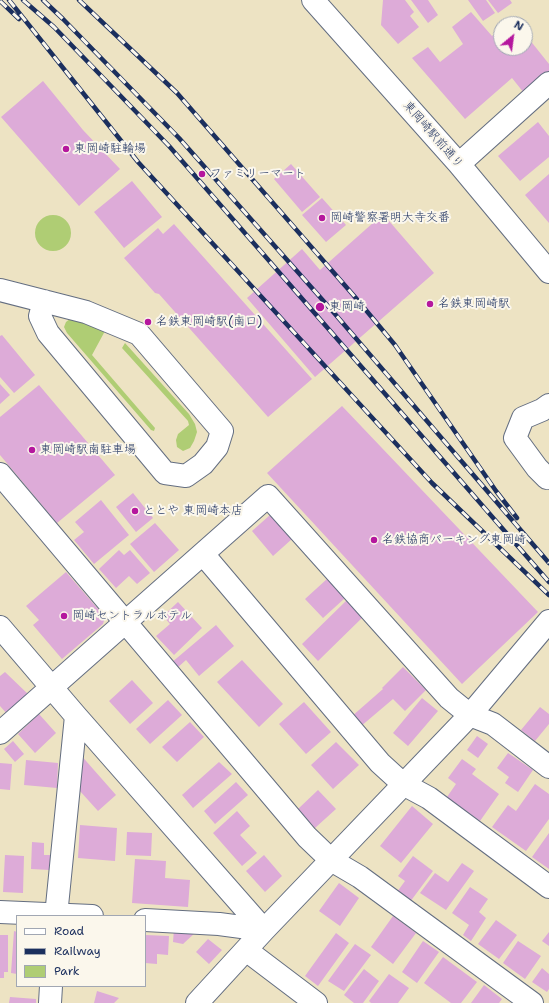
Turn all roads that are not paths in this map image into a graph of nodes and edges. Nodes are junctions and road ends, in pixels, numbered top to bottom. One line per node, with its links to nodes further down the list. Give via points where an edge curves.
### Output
1 (313, 0): 3 (street, 東岡崎駅前通り)
2 (549, 83): 3 (street)
3 (459, 164): 4 (street, 東岡崎駅前通り)
4 (549, 272)
5 (0, 290): 6 (street)
6 (44, 301): 6 (street, via 86,312 139,334 222,431 217,447 203,464 186,476 165,473 48,333 40,316)
7 (549, 405): 9 (street, via 522,418 515,438 537,468)
8 (0, 474): 12 (street)
9 (549, 478)
10 (203, 554): 12 (street); 15 (street, via 268,496 449,698); 19 (street, via 380,763)
11 (549, 621): 15 (street)
12 (126, 622): 14 (street); 20 (street, via 307,837)
13 (0, 627): 14 (street)
14 (52, 687): 16 (street); 17 (street)
15 (470, 715): 18 (street, via 493,724); 19 (street)
16 (76, 716): 23 (street); 25 (street)
17 (0, 733)
18 (549, 767)
19 (403, 784): 20 (street); 21 (street, via 429,798)
20 (331, 860): 25 (street); 31 (street, via 360,877)
21 (549, 887)
22 (0, 912): 23 (street)
23 (56, 915)
24 (146, 920): 25 (street, via 219,924)
25 (264, 930): 26 (street)
26 (246, 950): 29 (street); 30 (street)
27 (51, 987): 28 (street)
28 (50, 1003)
29 (198, 1003)
30 (316, 1003)
31 (532, 1003)

